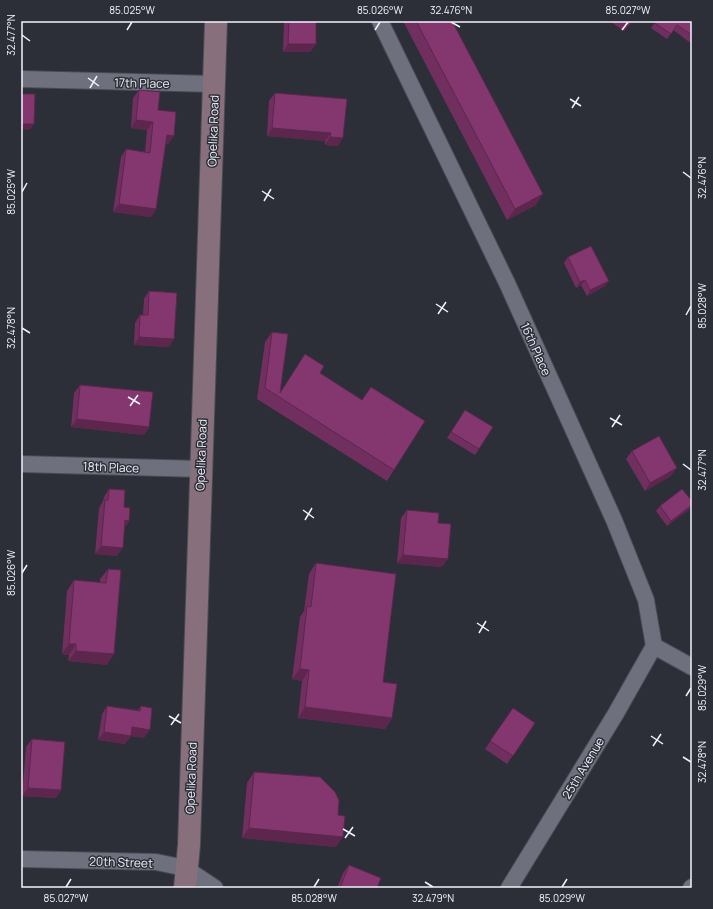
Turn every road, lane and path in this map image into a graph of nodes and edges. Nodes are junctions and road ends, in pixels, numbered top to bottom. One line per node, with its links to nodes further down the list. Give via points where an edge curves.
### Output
1 (216, 21): 4 (main road, Opelika Road)
2 (380, 21): 7 (street, 16th Place, via 507,283 614,520 646,600)
3 (21, 79): 4 (street, 17th Place)
4 (214, 84): 6 (main road, Opelika Road)
5 (21, 464): 6 (street, 18th Place)
6 (200, 469): 10 (main road, Opelika Road)
7 (654, 646): 8 (street); 12 (street, 25th Avenue, via 615,715)
8 (692, 667)
9 (21, 859): 10 (street, 20th Street, via 156,862)
10 (185, 878): 11 (street, 20th Street)
11 (215, 888)
12 (509, 888)

